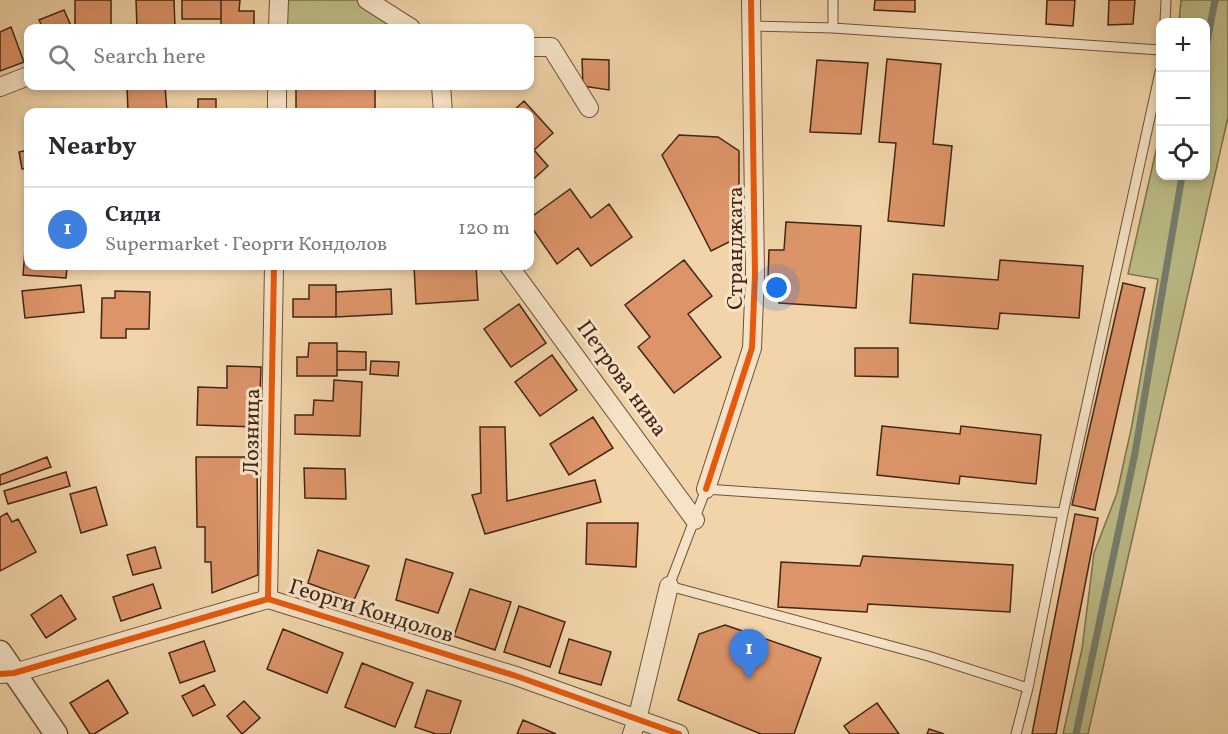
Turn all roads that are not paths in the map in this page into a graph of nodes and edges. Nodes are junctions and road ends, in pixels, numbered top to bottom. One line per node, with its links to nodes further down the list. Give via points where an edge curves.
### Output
1 (279, 0): 7 (street)
2 (367, 0): 8 (street)
3 (751, 0): 9 (street, Странджата)
4 (833, 0): 10 (lane)
5 (1166, 0): 6 (lane)
6 (1166, 18)
7 (278, 24)
8 (405, 24)
9 (753, 26): 10 (lane); 23 (street, Странджата, via 752,348)
10 (833, 28): 12 (lane)
11 (534, 47): 20 (street, via 550,47)
12 (1156, 50)
13 (24, 78): 14 (street)
14 (0, 87)
15 (277, 90): 18 (street)
16 (441, 90): 19 (street)
17 (1156, 94): 24 (lane)
18 (277, 108)
19 (443, 108)
20 (589, 108)
21 (274, 270): 27 (street, Лозница)
22 (512, 270): 25 (street, Петрова нива)
23 (706, 489): 24 (lane); 25 (lane)
24 (1063, 513): 30 (lane)
25 (695, 520): 26 (lane)
26 (669, 586): 30 (lane, via 928,656); 31 (street)
27 (268, 599): 29 (street, Георги Кондолов); 31 (street, Георги Кондолов, via 516,676)
28 (0, 652): 29 (street)
29 (7, 674): 32 (street, via 26,688)
30 (1028, 688): 34 (lane)
31 (635, 727): 33 (street, Георги Кондолов)
32 (56, 734)
33 (679, 734)
34 (1016, 734)

